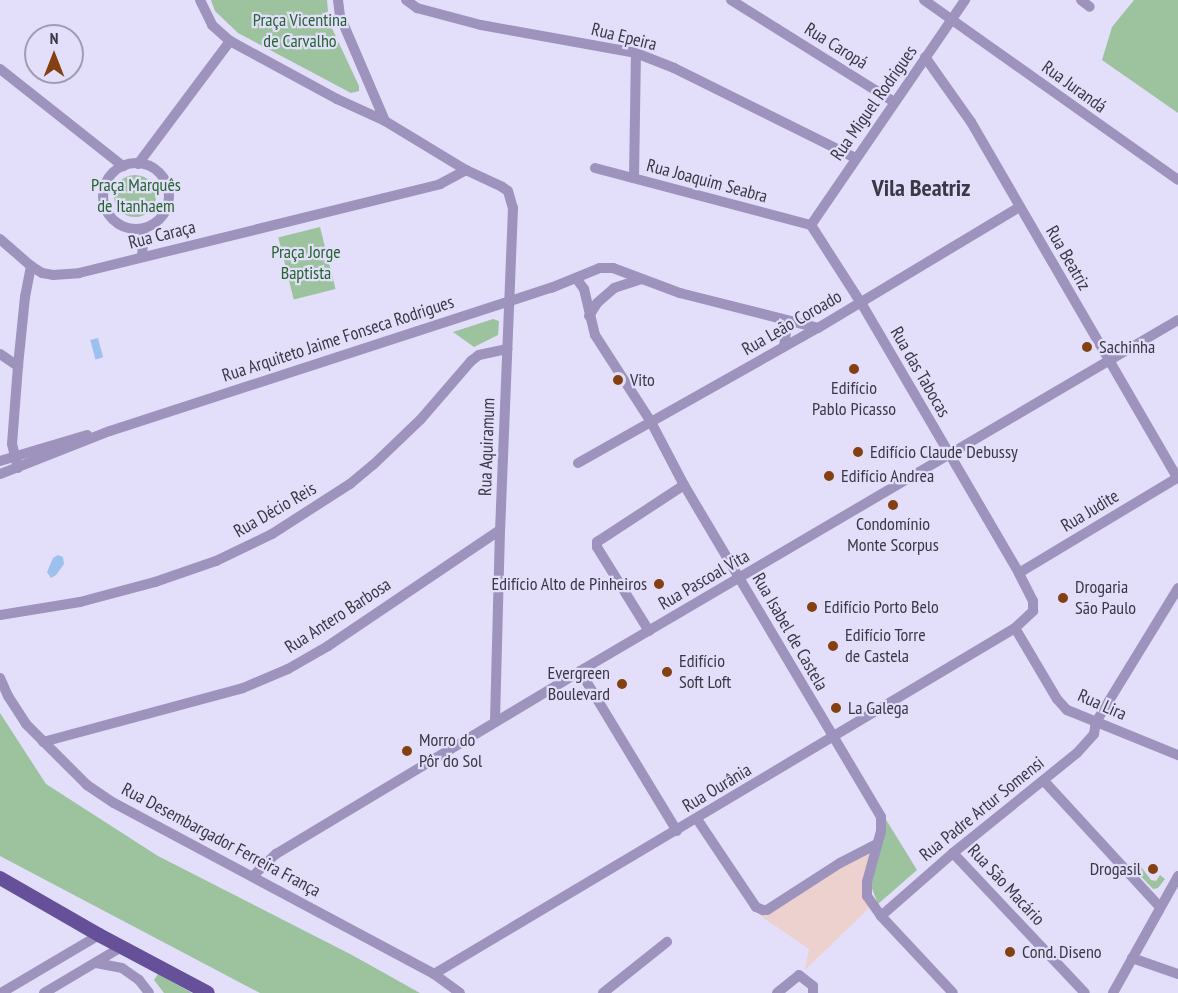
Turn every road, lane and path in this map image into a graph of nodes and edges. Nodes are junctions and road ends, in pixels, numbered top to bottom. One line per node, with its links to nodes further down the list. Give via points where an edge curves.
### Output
1 (200, 0): 8 (street, via 212,25)
2 (338, 0): 13 (street, via 344,27)
3 (406, 0): 9 (street, Rua Epeira, via 417,8 481,25)
4 (731, 0): 12 (street, Rua Caropá)
5 (924, 0): 7 (street, Rua Jurandá)
6 (965, 0): 7 (street, Rua Miguel Rodrigues)
7 (952, 18): 10 (street, Rua Miguel Rodrigues); 20 (street, Rua Jurandá)
8 (230, 41): 13 (street); 15 (street)
9 (636, 53): 14 (street, Rua Epeira); 19 (street)
10 (925, 57): 12 (street, Rua Miguel Rodrigues); 21 (street, Rua Beatriz, via 971,122)
11 (0, 69): 16 (street)
12 (894, 102): 14 (street, Rua Miguel Rodrigues)
13 (385, 121): 18 (street)
14 (855, 158): 22 (street, Rua Miguel Rodrigues)
15 (138, 164): 16 (street); 23 (street, via 157,171 164,179 169,198 161,217)
16 (123, 166): 23 (street, via 106,183 105,207 120,225)
17 (595, 168): 19 (street, Rua Joaquim Seabra)
18 (466, 170): 25 (street, Rua Caraça, via 440,184); 29 (street, Rua Aquiramum, via 508,191 513,208)
19 (634, 178): 22 (street, Rua Joaquim Seabra)
20 (1178, 180)
21 (1019, 207): 30 (street, Rua Leão Coroado); 38 (street, Rua Beatriz)
22 (811, 225): 30 (street, Rua das Tabocas)
23 (144, 228): 25 (street)
24 (0, 239): 26 (street)
25 (142, 256): 26 (street, Rua Caraça, via 67,275 42,273)
26 (31, 266): 39 (street)
27 (576, 278): 28 (street, Rua Arquiteto Jaime Fonseca Rodrigues, via 600,268 613,268); 29 (street, Rua Arquiteto Jaime Fonseca Rodrigues); 31 (street, Rua Isabel de Castela, via 584,289)
28 (642, 279): 31 (street, via 614,288); 32 (street, Rua Arquiteto Jaime Fonseca Rodrigues)
29 (510, 300): 36 (street, Rua Aquiramum); 41 (street, Rua Arquiteto Jaime Fonseca Rodrigues)
30 (861, 303): 34 (street, Rua Leão Coroado); 42 (street, Rua das Tabocas)
31 (589, 316): 40 (street, Rua Isabel de Castela, via 595,335)
32 (781, 319): 34 (street, Rua Arquiteto Jaime Fonseca Rodrigues); 35 (street, via 786,332)
33 (1178, 320): 38 (street, Rua Pascoal Vita)
34 (818, 328): 35 (street, Rua Leão Coroado)
35 (784, 346): 40 (street, Rua Leão Coroado)
36 (507, 349): 50 (street, Rua Aquiramum); 54 (street, Rua Décio Reis, via 479,355 373,465 272,534 216,561 123,592)
37 (0, 354): 39 (street)
38 (1109, 361): 42 (street, Rua Pascoal Vita); 48 (street, Rua Beatriz)
39 (18, 366): 43 (street)
40 (651, 422): 45 (street, Rua Leão Coroado); 49 (street, Rua Isabel de Castela)
41 (110, 431): 43 (street, Rua Arquiteto Jaime Fonseca Rodrigues); 46 (street, Rua Arquiteto Jaime Fonseca Rodrigues)
42 (949, 453): 51 (street, Rua das Tabocas); 52 (street, Rua Pascoal Vita)
43 (14, 455): 44 (street, Rua Arquiteto Jaime Fonseca Rodrigues); 46 (street)
44 (0, 461)
45 (578, 463)
46 (18, 468): 47 (street, Rua Arquiteto Jaime Fonseca Rodrigues)
47 (0, 474)
48 (1177, 478): 51 (street, Rua Judite)
49 (684, 484): 52 (street, Rua Isabel de Castela); 57 (street, via 597,542)
50 (500, 530): 60 (street, Rua Aquiramum); 63 (street, Rua Antero Barbosa, via 288,669 243,688)
51 (1019, 573): 56 (street, Rua das Tabocas, via 1034,606)
52 (740, 579): 57 (street, Rua Pascoal Vita); 62 (street, Rua Isabel de Castela)
53 (1178, 588): 61 (street, Rua Padre Artur Somensi)
54 (5, 615): 55 (street, Rua Décio Reis)
55 (0, 620)
56 (1015, 628): 61 (street, Rua Lira, via 1057,699 1067,710); 62 (street, Rua Ourânia)
57 (649, 631): 58 (street, Rua Pascoal Vita)
58 (580, 670): 60 (street, Rua Pascoal Vita); 67 (street)
59 (0, 678): 63 (street, Rua Desembargador Ferreira França, via 8,696)
60 (495, 722): 70 (street, Rua Pascoal Vita, via 276,854)
61 (1096, 722): 64 (street, Rua Lira); 65 (street, Rua Padre Artur Somensi, via 1089,740)
62 (832, 738): 66 (street, Rua Ourânia); 68 (street, Rua Isabel de Castela, via 881,817)
63 (43, 742): 70 (street, Rua Desembargador Ferreira França, via 87,785 114,803)
64 (1178, 755)
65 (1044, 781): 69 (street, Rua Padre Artur Somensi); 73 (street)
66 (696, 819): 67 (street, Rua Ourânia); 68 (street, via 756,907 763,910)
67 (676, 831): 80 (street, Rua Ourânia)
68 (877, 844): 74 (street, Rua Isabel de Castela, via 866,887 867,896)
69 (953, 853): 74 (street, Rua Padre Artur Somensi); 91 (street, Rua São Macário)
70 (253, 876): 80 (street, Rua Desembargador Ferreira França)
71 (1178, 876): 73 (street)
72 (0, 878): 75 (main road)
73 (1160, 907): 78 (street)
74 (880, 916): 82 (street, Rua Isabel de Castela)
75 (99, 935): 77 (main road); 83 (street)
76 (667, 942): 88 (street)
77 (123, 946): 79 (street); 86 (main road)
78 (1132, 958): 81 (street); 92 (street)
79 (96, 963): 84 (street); 85 (street, via 122,968)
80 (434, 974): 87 (street, Rua Desembargador Ferreira França)
81 (1178, 974)
82 (948, 991)
83 (1, 993)
84 (44, 993)
85 (149, 993)
86 (208, 993)
87 (460, 993)
88 (603, 993)
89 (777, 993): 90 (street, via 799,975 813,986)
90 (813, 993)
91 (1085, 993)
92 (1113, 993)

